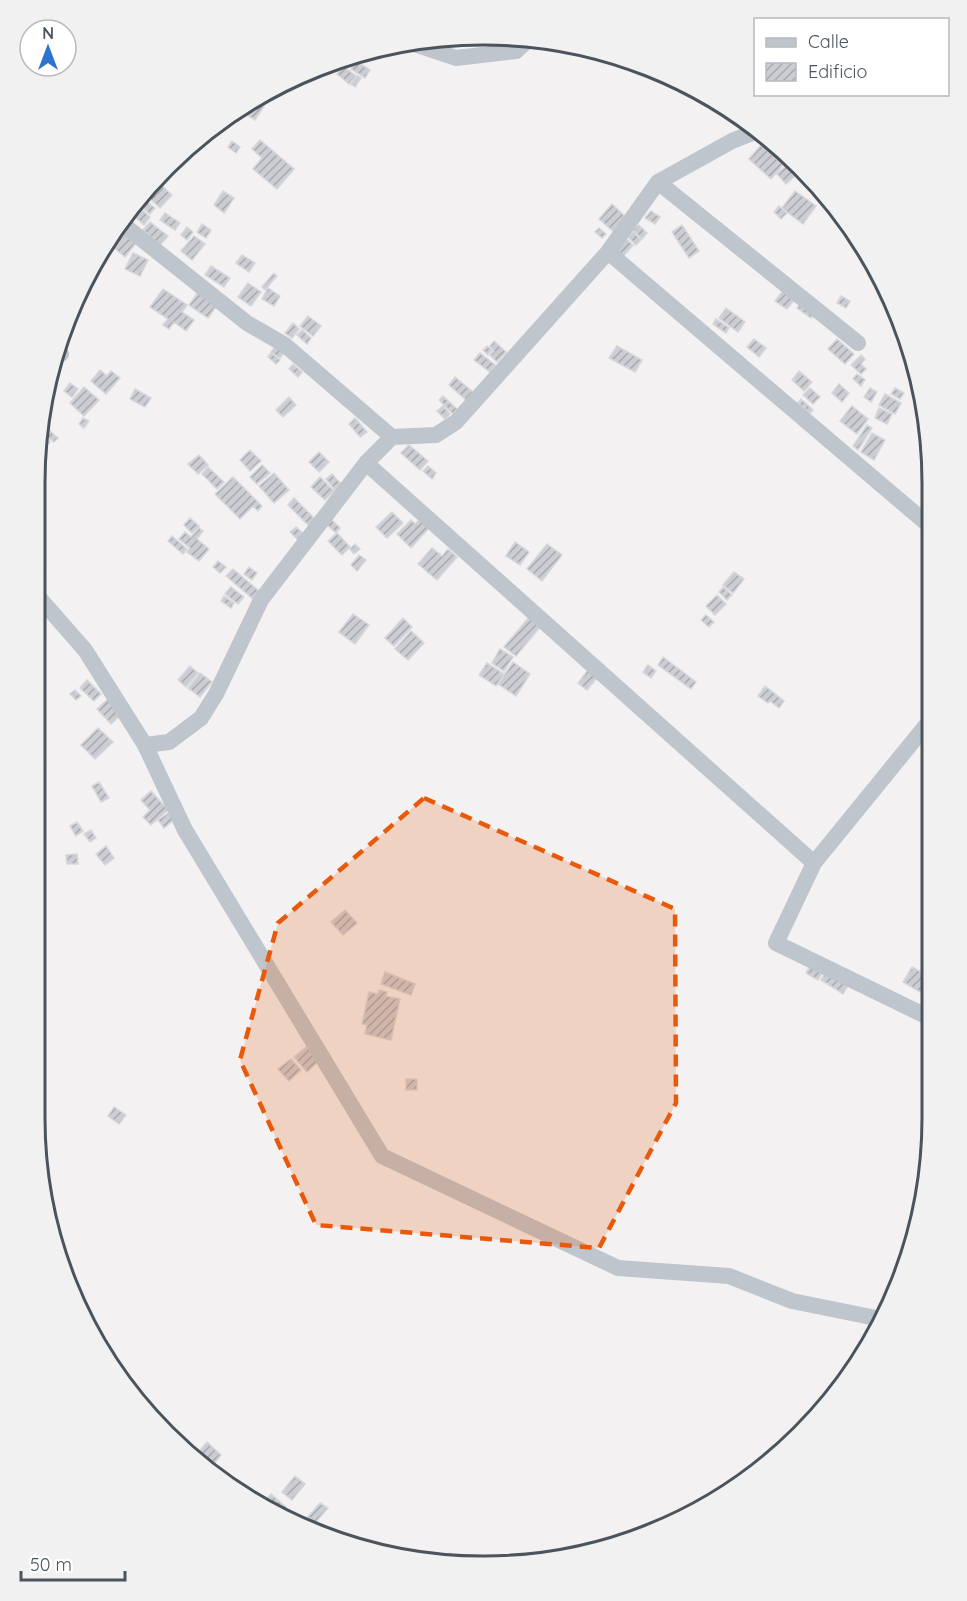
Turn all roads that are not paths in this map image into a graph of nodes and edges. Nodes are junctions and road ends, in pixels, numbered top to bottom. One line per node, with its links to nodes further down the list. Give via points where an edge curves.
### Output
1 (520, 47): 2 (street, via 516,51 456,58)
2 (428, 49)
3 (748, 135): 4 (street)
4 (658, 182): 6 (street); 7 (street)
5 (128, 228): 8 (street, via 247,323 285,345)
6 (608, 252): 8 (street, via 456,422 436,435); 10 (street)
7 (858, 343)
8 (392, 437): 9 (street)
9 (366, 463): 13 (street, via 261,600 201,718 169,742); 14 (street)
10 (922, 519)
11 (45, 604): 13 (street, via 86,650)
12 (922, 741): 14 (street)
13 (145, 745): 16 (street, via 185,830 382,1156 618,1268 729,1276 792,1301)
14 (814, 863): 15 (street, via 776,944)
15 (922, 1014)
16 (874, 1317)

